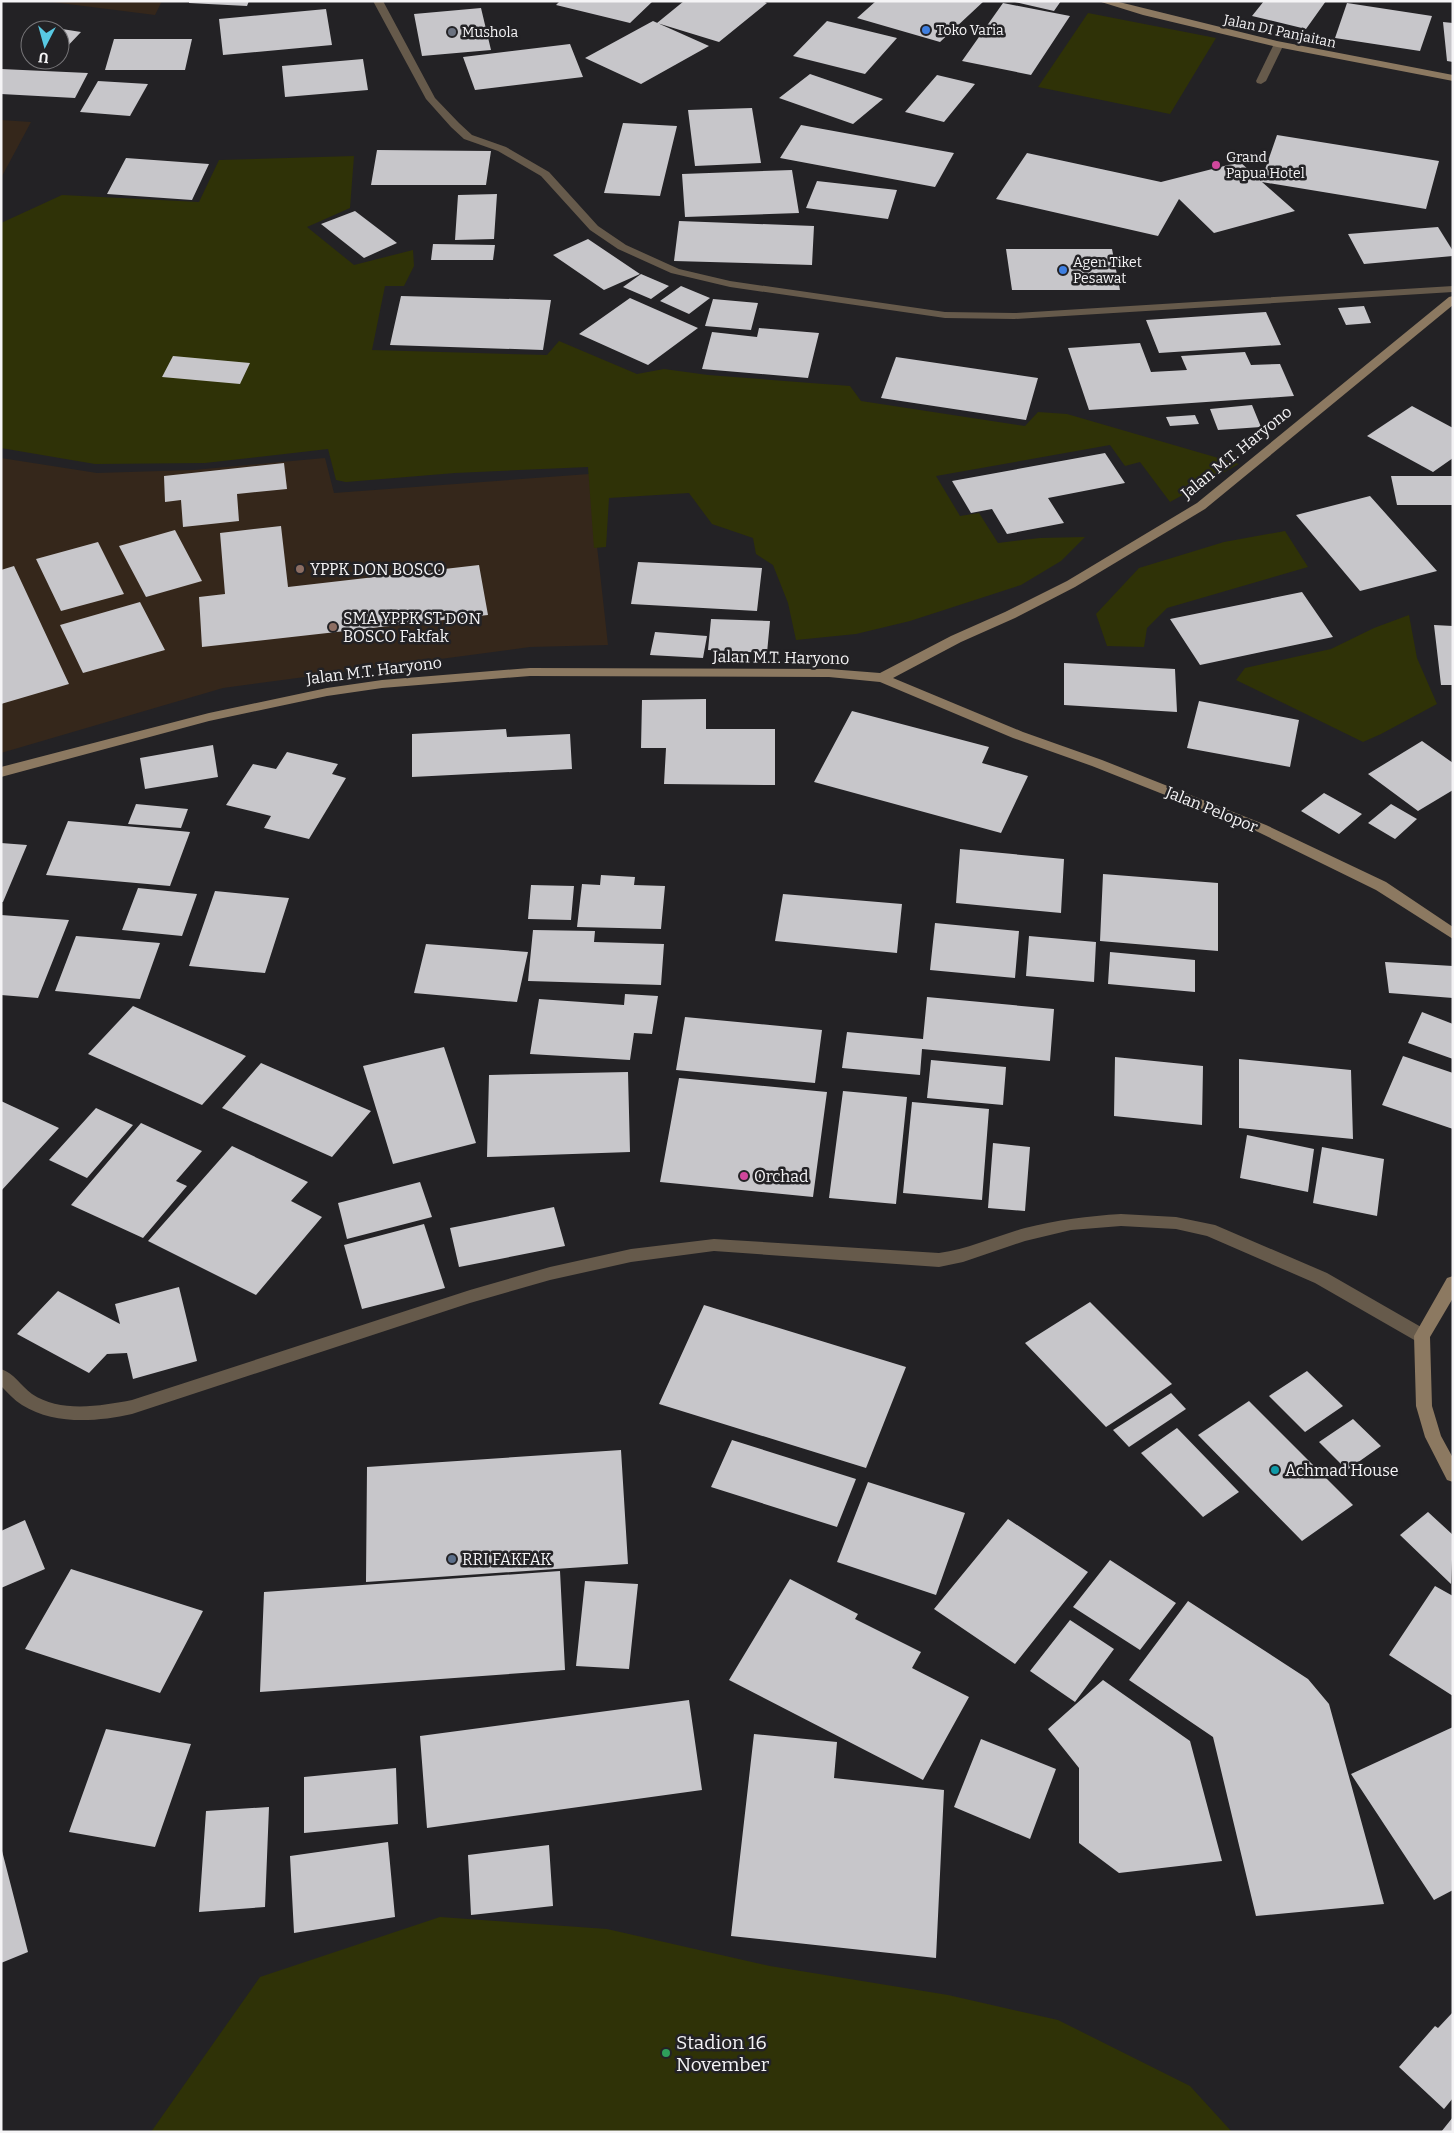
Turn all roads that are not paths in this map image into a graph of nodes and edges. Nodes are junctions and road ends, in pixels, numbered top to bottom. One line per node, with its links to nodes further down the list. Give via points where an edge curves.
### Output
1 (378, 1): 6 (street, via 431,99 468,137 502,149 534,166 594,228 622,247 675,271 730,284 945,315 1014,316)
2 (1104, 1): 3 (main road, Jalan DI Panjaitan)
3 (1278, 46): 4 (main road, Jalan DI Panjaitan); 5 (street)
4 (1453, 78)
5 (1261, 81)
6 (1453, 289)
7 (1453, 299): 8 (main road, Jalan M.T. Haryono, via 1201,506 1071,584 956,638)
8 (882, 678): 9 (main road, Jalan M.T. Haryono, via 829,673 530,672 382,684 209,717); 10 (main road, Jalan Pelopor, via 1018,735 1261,828 1382,886)
9 (1, 772)
10 (1453, 934)
11 (1453, 1283): 12 (main road)
12 (1422, 1336): 13 (street, via 1321,1278 1209,1230 1176,1222 1121,1220 1071,1224 939,1260 714,1245 640,1254 538,1278 440,1307 107,1413 64,1412 29,1400); 14 (main road, via 1424,1406 1433,1437)
13 (1, 1376)
14 (1453, 1475)

